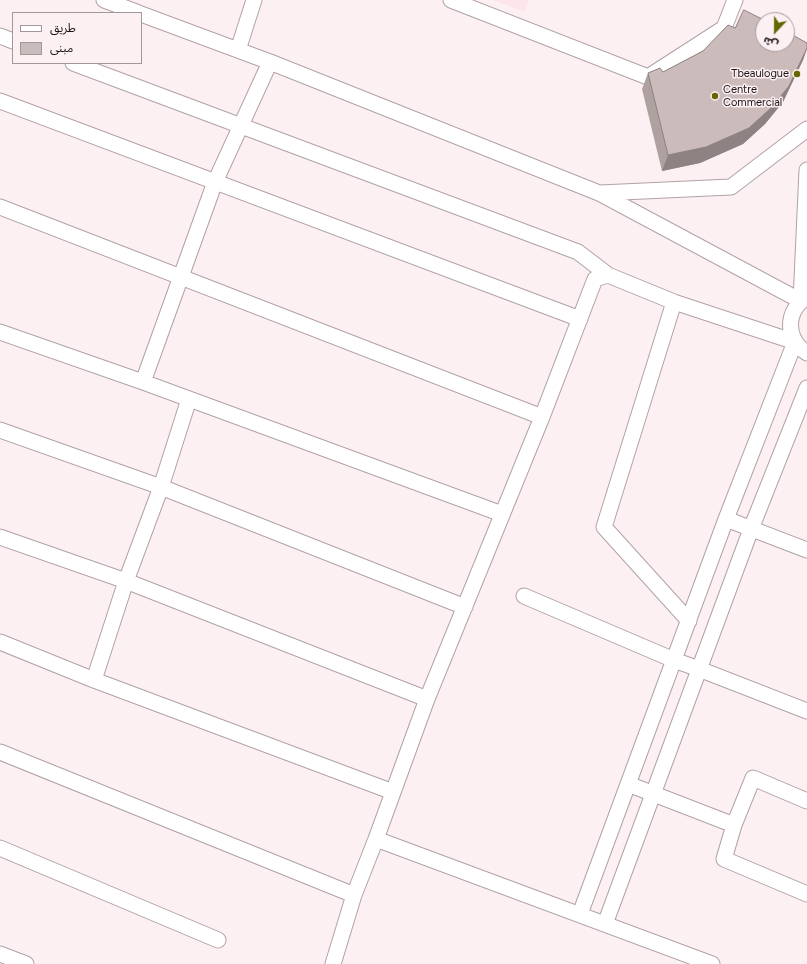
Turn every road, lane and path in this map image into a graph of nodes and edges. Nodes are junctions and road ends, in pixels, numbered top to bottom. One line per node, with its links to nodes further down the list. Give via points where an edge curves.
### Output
1 (104, 0): 5 (street)
2 (254, 0): 9 (street)
3 (450, 0): 4 (street, via 648,77 724,28)
4 (735, 0)
5 (137, 12)
6 (142, 14): 9 (street)
7 (0, 36): 8 (street)
8 (12, 40)
9 (238, 50): 10 (street)
10 (270, 62): 13 (street); 17 (street)
11 (76, 64): 13 (street)
12 (0, 101): 16 (street)
13 (240, 126): 16 (street); 19 (street, via 578,252)
14 (807, 129): 17 (street, via 731,187)
15 (807, 170): 21 (street)
16 (215, 182): 20 (street); 23 (street)
17 (599, 193): 21 (street)
18 (0, 207): 20 (street)
19 (608, 275): 22 (street); 23 (street, via 595,279)
20 (181, 277): 27 (street); 30 (street)
21 (804, 299): 25 (street, via 796,308 790,325)
22 (674, 302): 25 (street); 41 (street, via 604,527)
23 (580, 319): 30 (street)
24 (0, 332): 27 (street)
25 (795, 342): 26 (street); 34 (street)
26 (807, 353)
27 (143, 382): 29 (street)
28 (807, 388): 35 (street)
29 (190, 399): 32 (street); 33 (street)
30 (542, 417): 33 (street)
31 (0, 430): 32 (street)
32 (161, 487): 38 (street); 40 (street)
33 (502, 514): 40 (street)
34 (726, 519): 35 (street); 41 (street)
35 (751, 529): 37 (street); 44 (street)
36 (0, 537): 38 (street)
37 (807, 550)
38 (126, 581): 45 (street); 46 (street)
39 (524, 596): 43 (street)
40 (465, 607): 46 (street)
41 (689, 621): 43 (street)
42 (0, 642): 45 (street)
43 (674, 660): 44 (street); 49 (street)
44 (699, 669): 47 (street); 51 (street)
45 (94, 680): 50 (street)
46 (427, 699): 50 (street)
47 (807, 711)
48 (0, 752): 57 (street)
49 (628, 784): 51 (street); 58 (street)
50 (393, 792): 54 (street)
51 (654, 792): 53 (street); 59 (street)
52 (807, 801): 53 (street, via 753,778)
53 (734, 825): 56 (street, via 724,859)
54 (376, 839): 57 (street); 58 (street)
55 (0, 848): 60 (street)
56 (807, 894)
57 (354, 895): 63 (street)
58 (580, 914): 59 (street)
59 (605, 924): 64 (street)
60 (218, 940)
61 (0, 954): 62 (street)
62 (26, 964)
63 (333, 964)
64 (712, 964)

